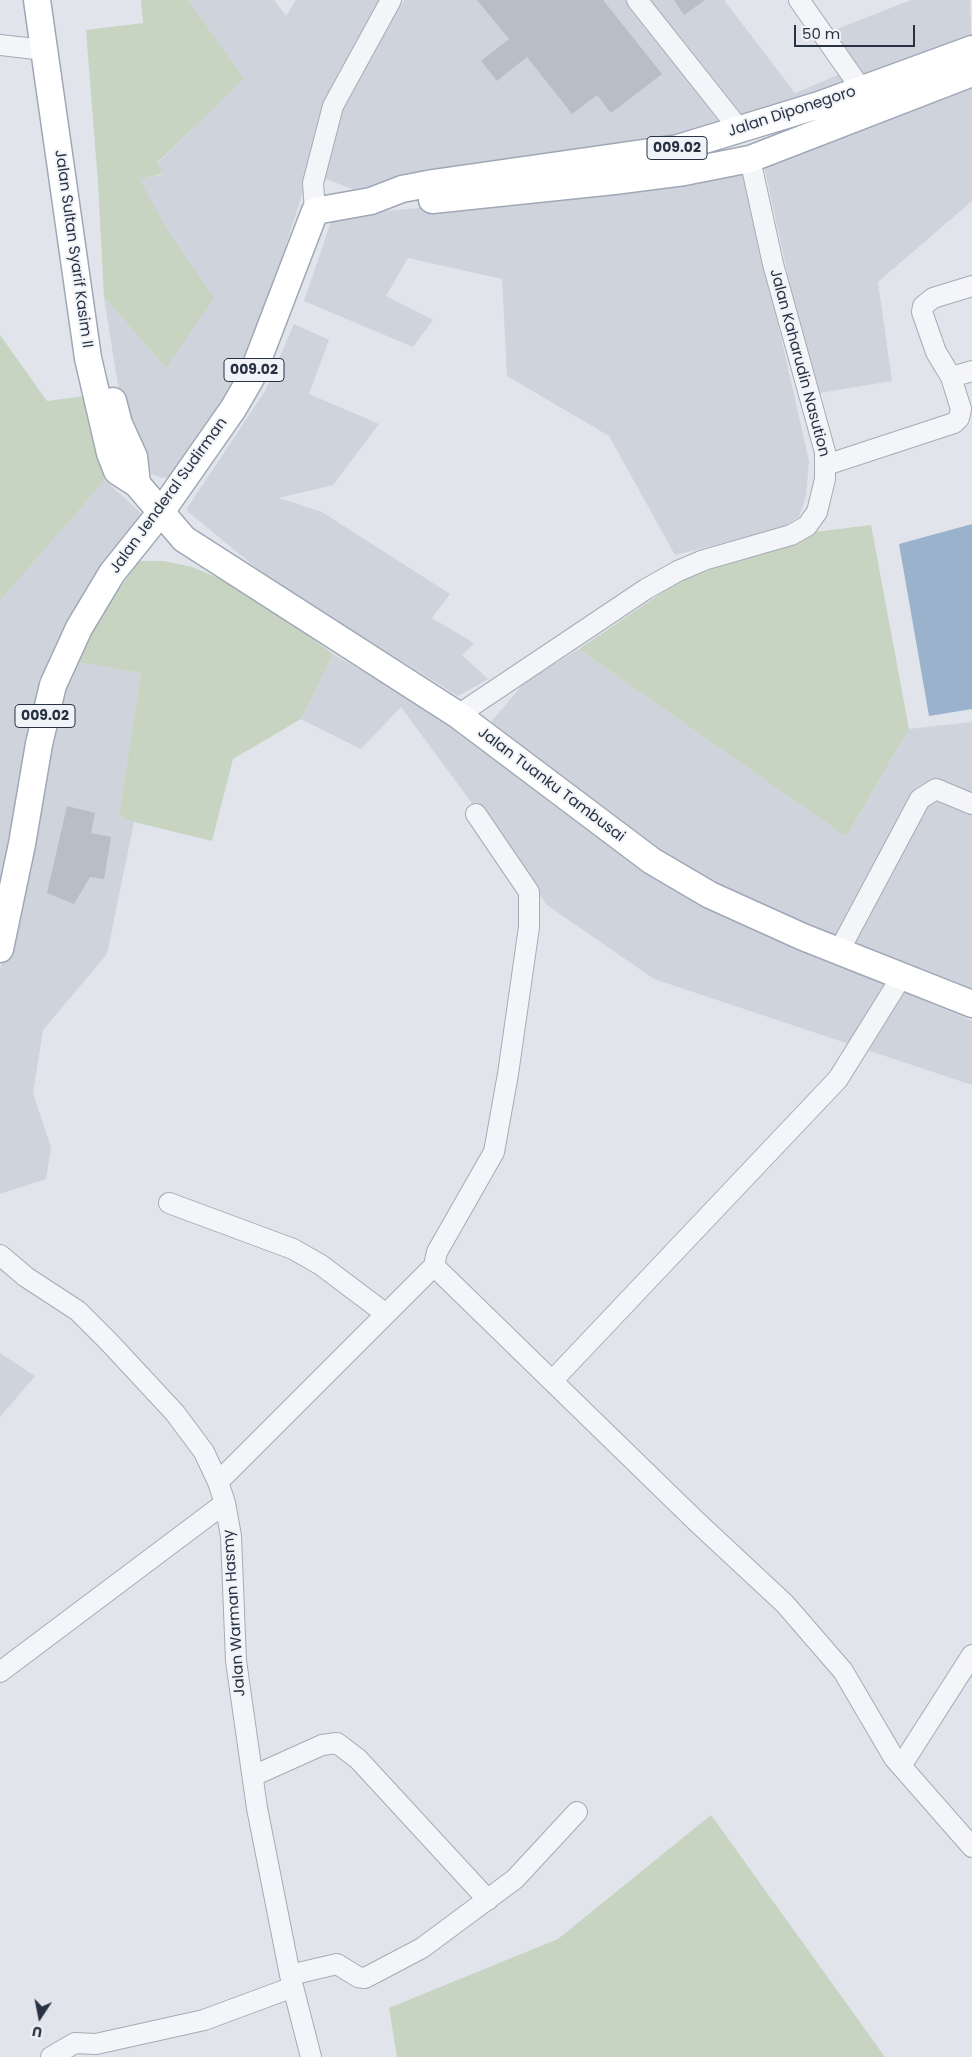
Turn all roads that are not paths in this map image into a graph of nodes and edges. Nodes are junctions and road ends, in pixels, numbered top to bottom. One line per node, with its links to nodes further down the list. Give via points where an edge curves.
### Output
1 (38, 0): 8 (main road, Jalan Sultan Syarif Kasim II)
2 (51, 0): 8 (main road, Jalan Sultan Syarif Kasim II)
3 (390, 0): 14 (street, Jalan Jenderal Sudirman, via 332,106 313,183)
4 (638, 0): 11 (street)
5 (809, 4): 10 (street)
6 (0, 45): 8 (street)
7 (972, 49): 10 (main road, Jalan Diponegoro / 009.02)
8 (52, 50): 19 (main road, Jalan Sultan Syarif Kasim II, via 109,385 119,424 134,457 137,484)
9 (972, 73): 12 (main road, Jalan Diponegoro / 009.02)
10 (862, 90): 11 (main road, Jalan Diponegoro / 009.02)
11 (740, 130): 13 (main road, Jalan Diponegoro / 009.02, via 678,148 486,174 402,189)
12 (750, 159): 13 (main road, Jalan Diponegoro / 009.02, via 614,181 403,203); 18 (street, Jalan Kaharudin Nasution, via 773,264)
13 (371, 201): 14 (main road, Jalan Diponegoro / 009.02)
14 (315, 211): 19 (main road, Jalan Jenderal Sudirman / 009.02, via 251,378)
15 (972, 286): 17 (street, via 933,298 923,306 936,352)
16 (972, 371): 17 (street)
17 (951, 377): 18 (street, via 961,409 961,415 954,423)
18 (826, 465): 20 (street, Jalan Kaharudin Nasution, via 823,496 807,526 791,535 704,560 678,571)
19 (161, 512): 20 (main road, Jalan Tuanku Tambusai, via 184,539); 23 (main road, Jalan Jenderal Sudirman / 009.02, via 112,573 79,628 53,685 38,744 22,844)
20 (458, 714): 24 (main road, Jalan Tuanku Tambusai, via 652,861 710,895)
21 (972, 804): 24 (street, via 936,789 920,799)
22 (476, 814): 29 (street, via 529,892 529,927 494,1152 438,1252)
23 (1, 937)
24 (839, 951): 25 (main road, Jalan Tuanku Tambusai)
25 (902, 976): 26 (main road, Jalan Tuanku Tambusai); 31 (street, via 838,1079)
26 (972, 1004)
27 (169, 1203): 30 (street, via 293,1249 321,1265)
28 (0, 1255): 32 (street, Jalan Warman Hasmy, via 26,1277 78,1311 109,1342 176,1413 204,1452)
29 (434, 1266): 30 (street); 31 (street)
30 (386, 1314): 32 (street)
31 (553, 1380): 36 (street, via 784,1604 843,1671)
32 (218, 1482): 33 (street, Jalan Warman Hasmy)
33 (225, 1504): 35 (street); 37 (street, Jalan Warman Hasmy, via 231,1536 236,1662)
34 (972, 1655): 36 (street)
35 (0, 1672)
36 (901, 1766): 39 (street)
37 (253, 1776): 40 (street, via 322,1745 337,1743 358,1759); 41 (street, Jalan Warman Hasmy)
38 (577, 1812): 40 (street, via 516,1879)
39 (972, 1847)
40 (488, 1900): 41 (street, via 422,1948 365,1978 337,1964)
41 (292, 1981): 42 (street, via 204,2020 96,2044 75,2043); 43 (street, Jalan Warman Hasmy)
42 (51, 2057)
43 (311, 2057)

